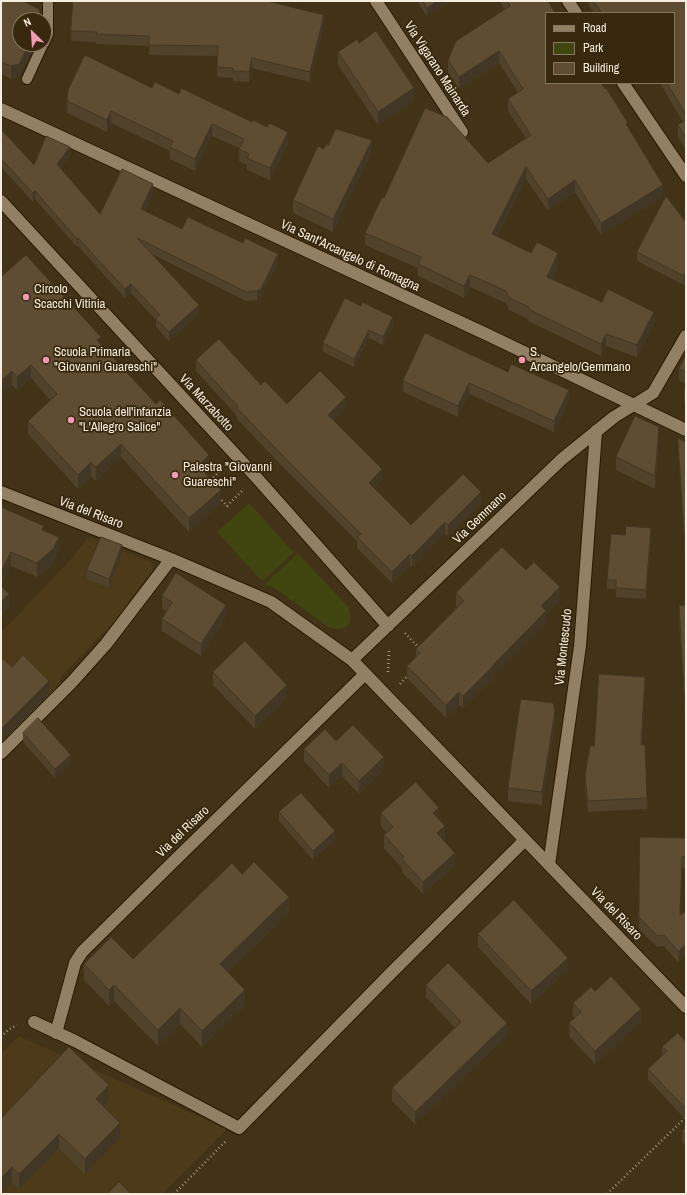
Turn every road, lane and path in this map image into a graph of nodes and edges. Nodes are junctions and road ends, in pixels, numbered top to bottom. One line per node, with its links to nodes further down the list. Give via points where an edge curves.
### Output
1 (48, 1): 4 (lane)
2 (376, 1): 10 (street, Via Vigarano Mainarda)
3 (568, 1): 5 (street)
4 (48, 12)
5 (575, 12)
6 (40, 52): 7 (lane)
7 (27, 79)
8 (624, 84): 11 (street)
9 (1, 108): 14 (street, Via Sant'Arcangelo di Romagna)
10 (462, 132)
11 (686, 176)
12 (1, 201): 23 (street, Via Marzabotto, via 256,477)
13 (686, 336): 14 (street, Via Gemmano, via 653,393)
14 (634, 405): 15 (street, Via Sant'Arcangelo di Romagna); 16 (street, Via Gemmano)
15 (686, 430)
16 (596, 431): 23 (street, Via Gemmano, via 562,458); 34 (street, Via Montescudo, via 580,646)
17 (203, 455): 18 (path, via 219,472)
18 (207, 483)
19 (243, 490): 21 (path, via 227,506)
20 (1, 492): 22 (street, Via del Risaro)
21 (217, 494)
22 (171, 559): 27 (street, Via del Risaro, via 272,602); 32 (street, via 106,644)
23 (388, 626): 27 (street, Via Gemmano)
24 (407, 636): 26 (path)
25 (394, 644): 30 (path, via 389,649 388,673)
26 (424, 653)
27 (352, 660): 29 (street, Via del Risaro)
28 (413, 669): 31 (path, via 399,685)
29 (365, 674): 33 (street, Via del Risaro); 37 (street, Via del Risaro, via 82,952 75,963)
30 (392, 677)
31 (395, 681)
32 (1, 753)
33 (525, 840): 34 (street, Via del Risaro); 39 (street)
34 (549, 865): 35 (street, Via del Risaro)
35 (686, 1007)
36 (34, 1022): 37 (street)
37 (56, 1033): 39 (street)
38 (686, 1117): 41 (path)
39 (239, 1128): 40 (path)
40 (174, 1194)
41 (607, 1194)

